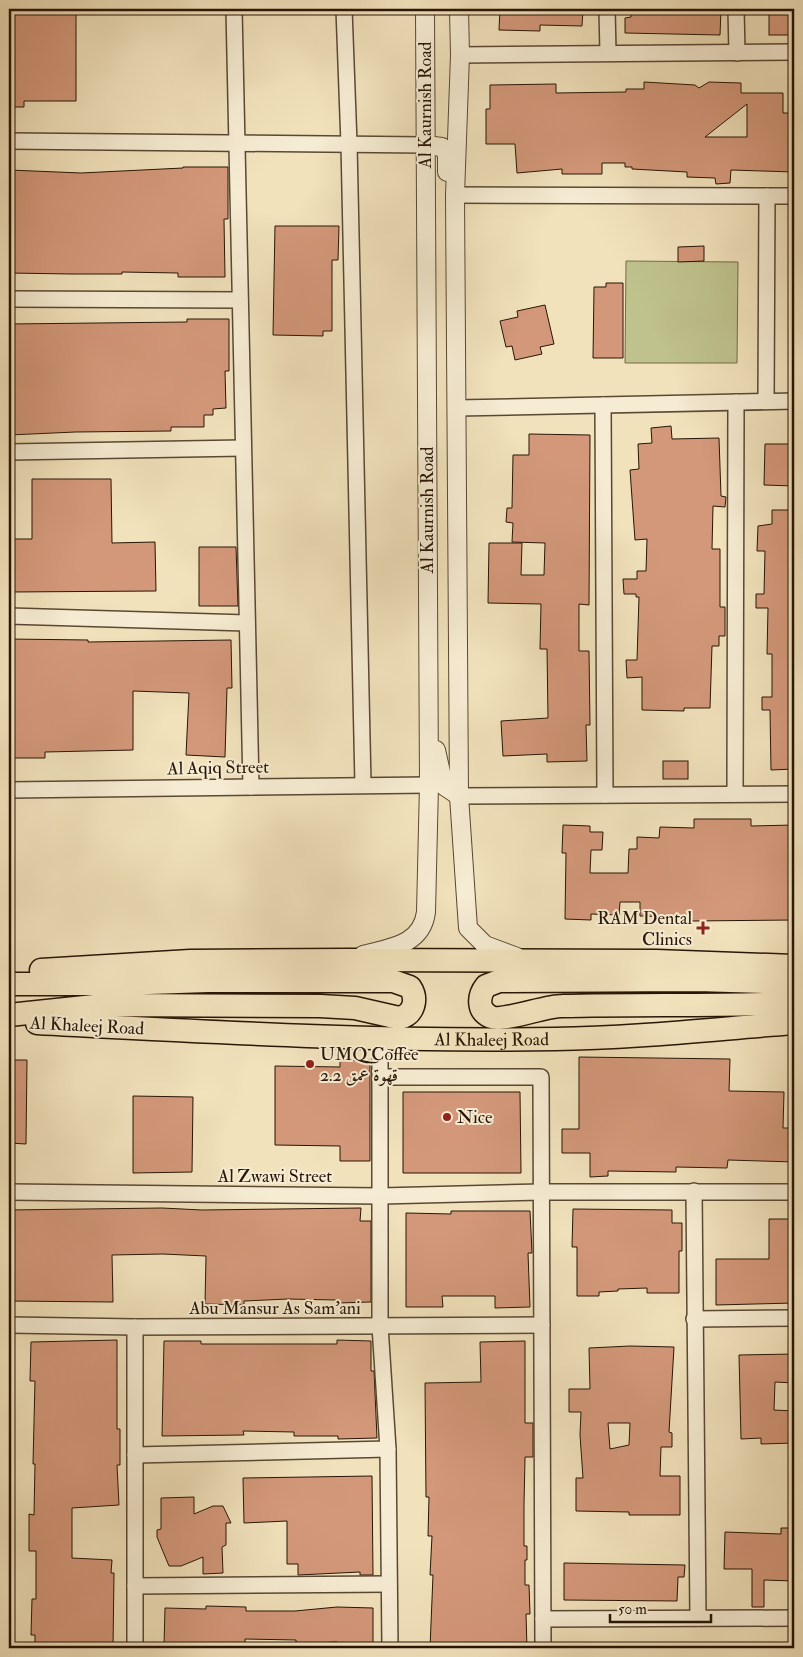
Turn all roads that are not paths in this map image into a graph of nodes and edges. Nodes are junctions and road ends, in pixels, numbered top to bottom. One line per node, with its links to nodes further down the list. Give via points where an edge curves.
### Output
1 (234, 9): 12 (street)
2 (344, 9): 13 (street)
3 (425, 9): 14 (street, Al Kaurnish Road)
4 (459, 9): 10 (street, Al Kaurnish Road)
5 (607, 9): 9 (street)
6 (736, 9): 7 (street)
7 (737, 52): 8 (street); 9 (street)
8 (794, 52)
9 (608, 53): 10 (street)
10 (460, 55): 15 (street, Al Kaurnish Road)
11 (9, 141): 12 (street)
12 (236, 142): 13 (street); 20 (street)
13 (349, 144): 14 (street); 32 (street)
14 (425, 146): 18 (street, via 442,147 447,154 449,241); 30 (street, Al Kaurnish Road)
15 (456, 195): 16 (street); 18 (street, Al Kaurnish Road)
16 (767, 196): 17 (street); 21 (street)
17 (794, 196)
18 (456, 269): 25 (street, Al Kaurnish Road)
19 (9, 299): 20 (street)
20 (240, 300): 26 (street)
21 (766, 401): 22 (street); 23 (street)
22 (794, 401)
23 (736, 402): 24 (street); 35 (street)
24 (603, 405): 25 (street); 37 (street)
25 (457, 408): 38 (street, Al Kaurnish Road)
26 (243, 448): 27 (street); 29 (street)
27 (9, 452)
28 (9, 616): 29 (street)
29 (247, 623): 33 (street)
30 (428, 688): 31 (street, Al Kaurnish Road); 38 (street, via 444,786)
31 (428, 784): 32 (street, Al Aqiq Street); 39 (street, Al Kaurnish Road, via 425,922 418,934 406,944)
32 (363, 785): 33 (street, Al Aqiq Street)
33 (251, 786): 34 (street, Al Aqiq Street)
34 (9, 790)
35 (736, 794): 36 (street); 37 (street)
36 (794, 794)
37 (605, 795): 38 (street)
38 (459, 796): 40 (street, Al Kaurnish Road, via 468,928 486,945)
39 (348, 960): 40 (main road); 42 (main road, via 181,962)
40 (527, 961): 41 (main road, via 701,961)
41 (794, 966)
42 (9, 972)
43 (794, 983): 45 (main road, via 499,981 486,986 480,996 485,1012 497,1018 560,1006)
44 (9, 984): 46 (main road, via 393,981 410,987 414,1003 408,1014 399,1018 355,1008 320,1006 104,1005)
45 (794, 1003)
46 (9, 1015)
47 (9, 1022): 49 (main road, Al Khaleej Road)
48 (794, 1023): 49 (main road, Al Khaleej Road, via 609,1038)
49 (380, 1039): 50 (street)
50 (381, 1077): 53 (street, via 541,1077); 55 (street)
51 (694, 1191): 53 (street, Al Zwawi Street); 54 (street, Al Zwawi Street); 57 (street)
52 (9, 1192): 55 (street, Al Zwawi Street)
53 (542, 1192): 55 (street, Al Zwawi Street); 59 (street)
54 (794, 1192)
55 (380, 1196): 60 (street)
56 (794, 1318): 57 (street)
57 (694, 1319): 66 (street)
58 (9, 1325): 61 (street, Abu Mansur As Sam'ani)
59 (542, 1325): 60 (street, Abu Mansur As Sam'ani); 68 (street)
60 (380, 1326): 61 (street, Abu Mansur As Sam'ani); 62 (street)
61 (135, 1327): 63 (street)
62 (388, 1448): 63 (street); 64 (street)
63 (135, 1455): 65 (street)
64 (390, 1584): 65 (street); 70 (street)
65 (135, 1586): 69 (street)
66 (698, 1618): 67 (street); 68 (street)
67 (794, 1618)
68 (543, 1619): 71 (street)
69 (135, 1648)
70 (390, 1648)
71 (543, 1648)

